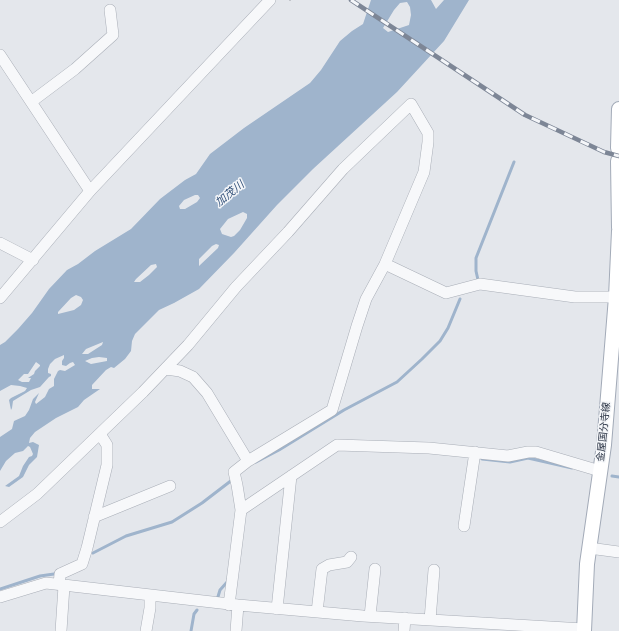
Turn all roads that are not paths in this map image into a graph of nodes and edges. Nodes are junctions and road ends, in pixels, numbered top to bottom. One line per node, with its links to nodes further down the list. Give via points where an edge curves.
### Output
1 (270, 0): 6 (street)
2 (110, 10): 4 (street, via 113,35 75,69)
3 (0, 55): 4 (street)
4 (31, 102): 6 (street)
5 (619, 109): 7 (main road)
6 (90, 191): 10 (street)
7 (619, 228)
8 (619, 231): 12 (main road, 金屋国分寺線)
9 (0, 243): 10 (street)
10 (33, 260): 13 (street)
11 (385, 264): 12 (street, via 446,293 480,284 575,297); 14 (street, via 424,172 428,133 411,104 343,169); 17 (street, via 366,299 332,410)
12 (618, 297): 18 (main road, 金屋国分寺線)
13 (0, 298)
14 (166, 369): 15 (street); 17 (street, via 180,371 193,377 207,393)
15 (100, 434): 22 (street, via 107,445 107,464); 23 (street, via 37,494)
16 (475, 452): 18 (street, via 508,456 536,452); 19 (street, via 337,445); 24 (street)
17 (248, 461): 21 (street, via 234,472)
18 (600, 470): 25 (main road, 金屋国分寺線)
19 (291, 476): 21 (street); 34 (street)
20 (170, 486): 22 (street)
21 (241, 510): 33 (street)
22 (94, 517): 30 (street, via 82,564 60,574)
23 (0, 522)
24 (464, 526)
25 (589, 548): 26 (street); 39 (main road, 金屋国分寺線)
26 (619, 552)
27 (351, 557): 35 (street, via 347,562 325,566 322,569)
28 (375, 570): 36 (street)
29 (434, 570): 38 (street)
30 (62, 586): 31 (street); 32 (street, via 46,583); 40 (street)
31 (150, 595): 33 (street); 41 (street)
32 (0, 597)
33 (233, 605): 34 (street); 42 (street)
34 (277, 609): 35 (street)
35 (316, 612): 36 (street)
36 (370, 616): 37 (street)
37 (405, 618): 38 (street); 43 (street)
38 (430, 620): 39 (street)
39 (584, 630)
40 (61, 631)
41 (146, 631)
42 (236, 631)
43 (404, 631)

